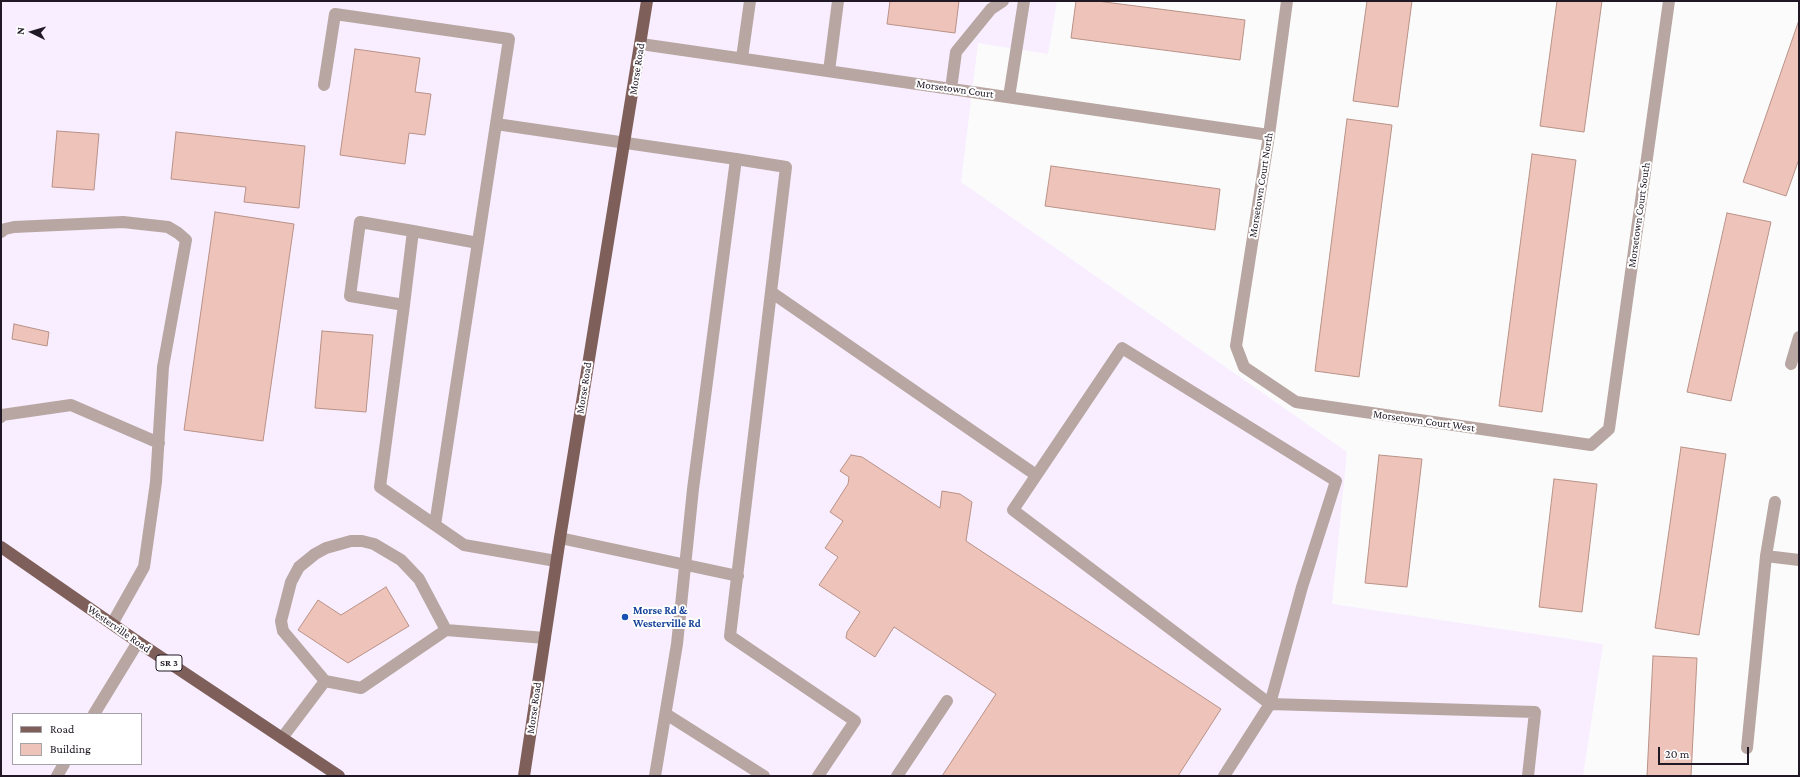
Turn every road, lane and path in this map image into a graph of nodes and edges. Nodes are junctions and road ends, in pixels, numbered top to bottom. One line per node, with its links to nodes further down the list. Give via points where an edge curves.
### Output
1 (647, 1): 8 (main road, Morse Road)
2 (750, 1): 9 (street)
3 (838, 1): 10 (street)
4 (1003, 1): 12 (street, via 991,9 956,52)
5 (1024, 1): 13 (street)
6 (1287, 1): 15 (street, Morsetown Court North)
7 (1669, 1): 27 (street, Morsetown Court South)
8 (641, 44): 9 (street, Morsetown Court); 16 (main road, Morse Road)
9 (742, 58): 10 (street, Morsetown Court)
10 (829, 71): 12 (street, Morsetown Court)
11 (324, 85): 14 (street, via 335,14 509,39)
12 (951, 89): 13 (street, Morsetown Court)
13 (1008, 97): 15 (street, Morsetown Court)
14 (496, 124): 16 (street); 20 (street)
15 (1269, 135): 25 (street, Morsetown Court North, via 1236,346)
16 (625, 143): 17 (street); 32 (main road, Morse Road)
17 (736, 159): 21 (street, via 786,167); 37 (street)
18 (413, 231): 20 (street); 22 (street); 22 (street, via 360,222 350,296)
19 (1, 232): 28 (street, via 14,227 123,222 168,227 186,240 163,367)
20 (478, 243): 31 (street)
21 (771, 292): 29 (street); 38 (street)
22 (404, 305): 31 (street, via 380,487)
23 (1799, 337): 24 (street)
24 (1791, 364)
25 (1244, 367): 27 (street, Morsetown Court West, via 1296,402 1591,445)
26 (1, 414): 28 (street, via 71,404)
27 (1609, 429)
28 (158, 443): 39 (street, via 156,482 144,567)
29 (1036, 475): 45 (street, via 1013,510); 45 (street, via 1122,348 1336,481 1302,587)
30 (1774, 502): 34 (street)
31 (435, 526): 36 (street, via 464,545)
32 (560, 538): 36 (main road, Morse Road); 37 (street)
33 (1, 548): 39 (main road, Westerville Road / SR 3)
34 (1766, 556): 35 (street); 49 (street)
35 (1799, 560)
36 (556, 561): 41 (main road, Morse Road)
37 (685, 565): 38 (street); 47 (street, via 677,644)
38 (738, 576): 56 (street, via 730,636 855,721)
39 (112, 624): 42 (main road, Westerville Road / SR 3)
40 (446, 630): 41 (street); 43 (street, via 361,688); 43 (street, via 419,579 401,560 374,544 362,541 351,541 326,548 299,567 291,582 281,621 284,631)
41 (545, 638): 53 (main road, Morse Road)
42 (138, 642): 46 (street); 48 (main road, Westerville Road / SR 3)
43 (325, 681): 48 (street)
44 (946, 701): 57 (street)
45 (1270, 704): 58 (street); 59 (street, via 1535,712)
46 (95, 713)
47 (666, 714): 54 (street); 55 (street)
48 (282, 738): 52 (main road, Westerville Road / SR 3)
49 (1747, 748)
50 (63, 765): 51 (street)
51 (57, 776)
52 (339, 776)
53 (524, 776)
54 (656, 776)
55 (764, 776)
56 (818, 776)
57 (897, 776)
58 (1224, 776)
59 (1528, 776)

